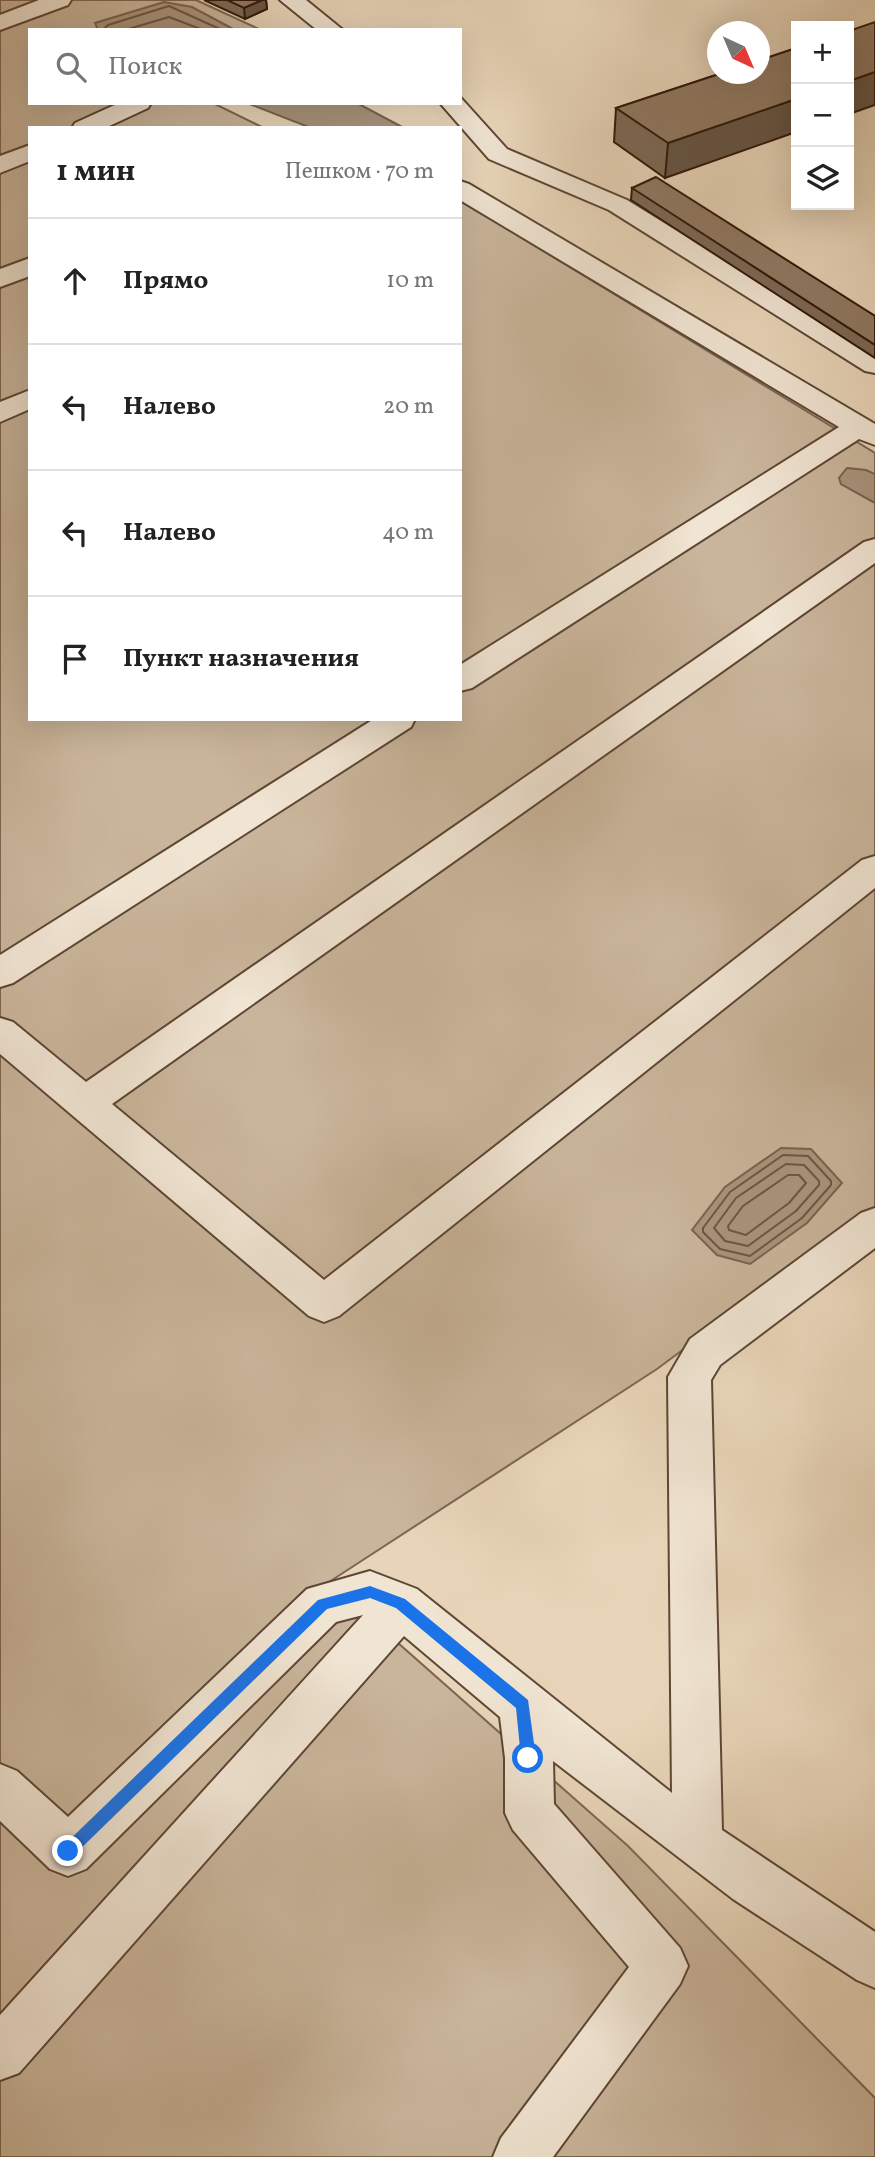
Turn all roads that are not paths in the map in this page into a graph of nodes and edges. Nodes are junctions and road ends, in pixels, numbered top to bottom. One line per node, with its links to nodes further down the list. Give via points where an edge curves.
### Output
1 (60, 0): 3 (lane)
2 (291, 0): 4 (lane)
3 (1, 23): 5 (lane)
4 (329, 28)
5 (28, 33)
6 (135, 105): 8 (lane)
7 (454, 105): 10 (lane)
8 (88, 126)
9 (28, 153): 11 (lane)
10 (498, 154): 12 (lane); 16 (lane, via 618,205)
11 (0, 165)
12 (462, 180)
13 (462, 190): 19 (lane)
14 (28, 267): 15 (lane)
15 (0, 279)
16 (875, 365)
17 (28, 399): 18 (lane)
18 (0, 413)
19 (868, 431): 21 (lane)
20 (875, 549): 26 (lane)
21 (462, 679)
22 (396, 721): 24 (lane)
23 (875, 869): 26 (lane, via 324,1304)
24 (0, 973)
25 (0, 1032): 26 (lane)
26 (84, 1103)
27 (875, 1225): 31 (lane, via 705,1352 689,1377)
28 (401, 1604): 29 (lane); 30 (lane, via 370,1592 323,1604 68,1851); 33 (lane)
29 (523, 1705): 31 (lane); 34 (lane, via 530,1813 662,1966)
30 (0, 1788)
31 (696, 1842): 32 (lane)
32 (875, 1962)
33 (0, 2054)
34 (520, 2157)

